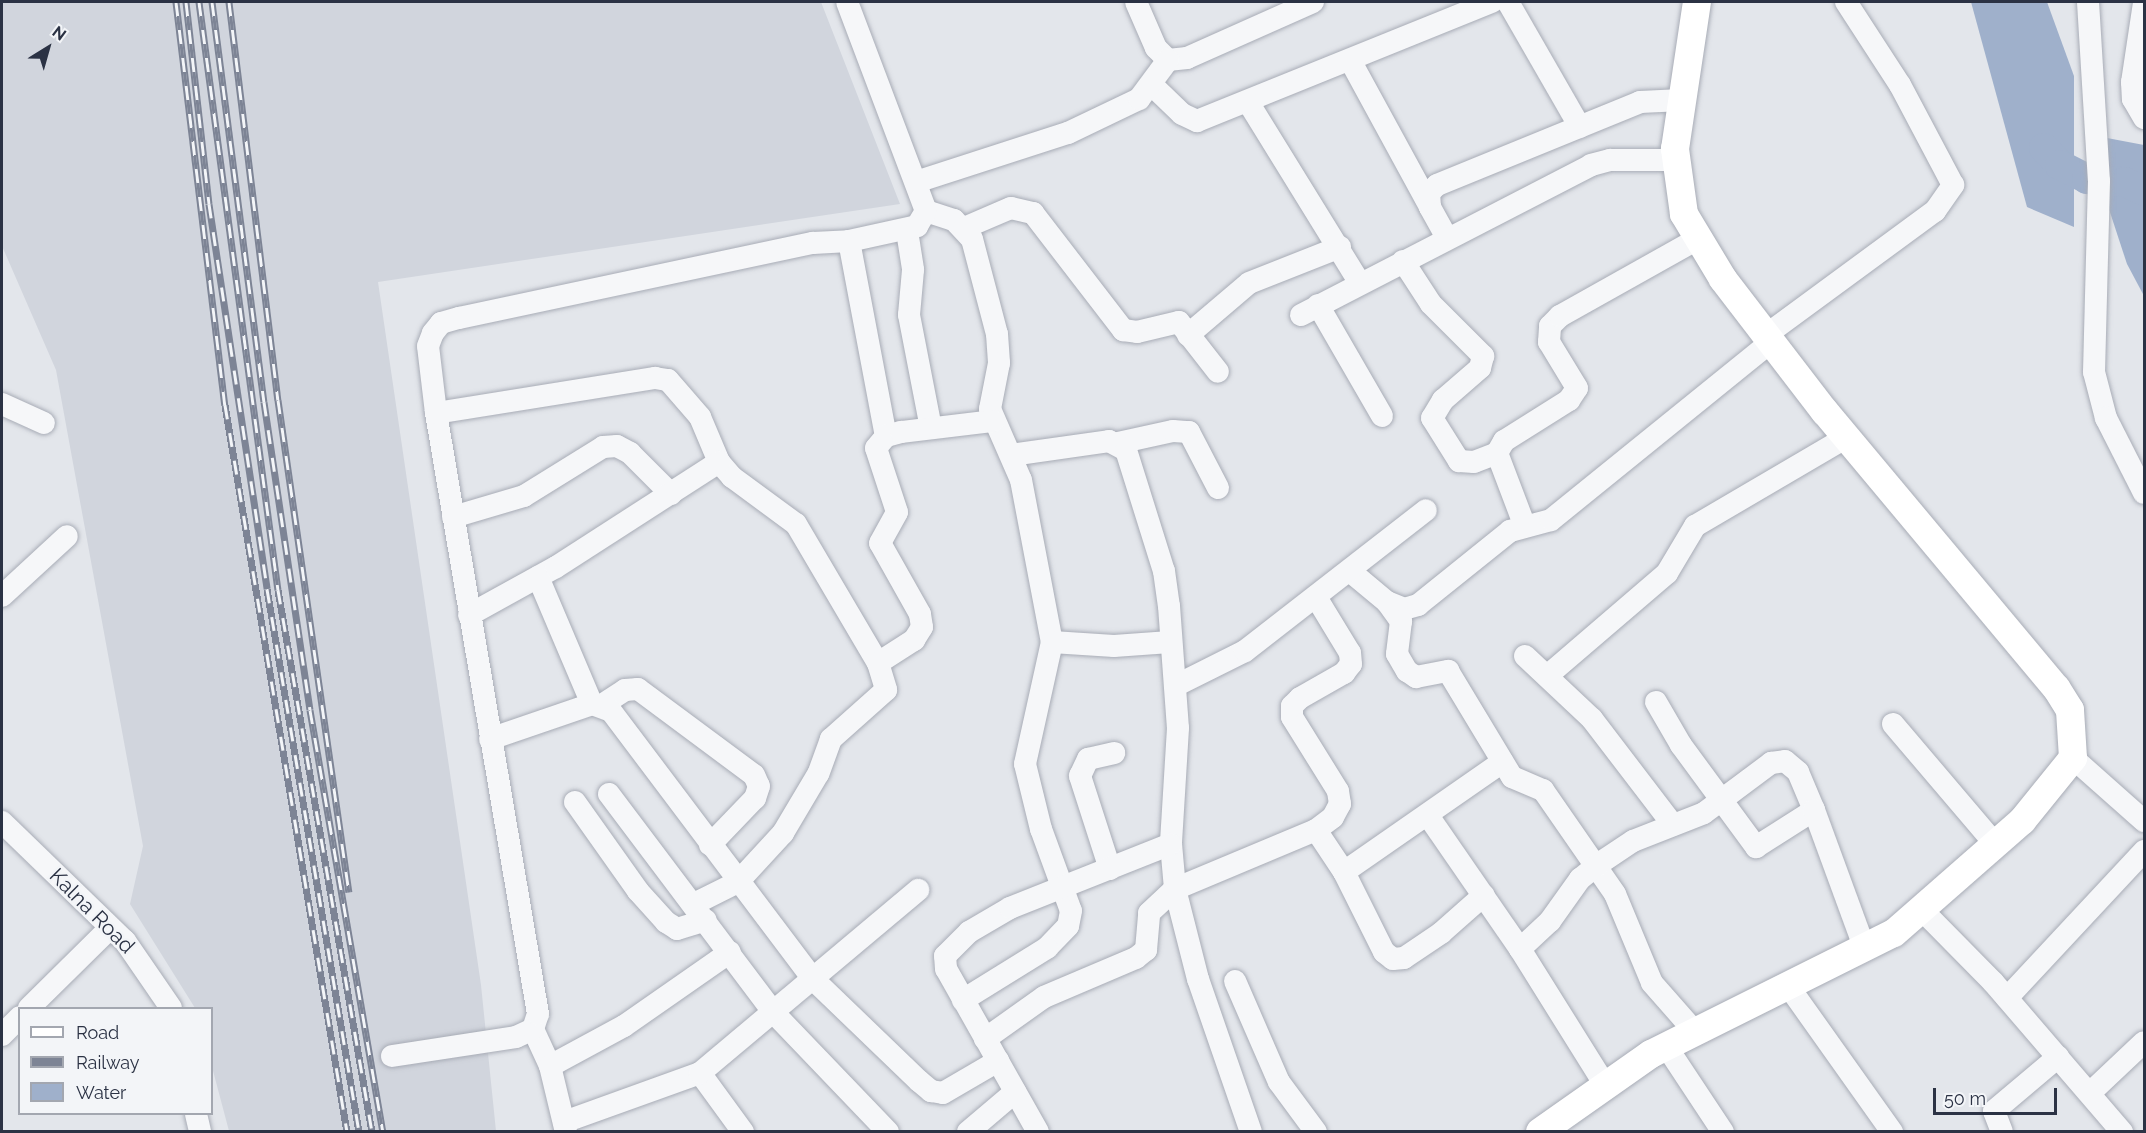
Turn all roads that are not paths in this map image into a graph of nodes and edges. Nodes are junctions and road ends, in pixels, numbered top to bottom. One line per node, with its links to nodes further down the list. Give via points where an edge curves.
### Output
1 (847, 2): 18 (street)
2 (1136, 2): 10 (street, via 1156,48)
3 (1492, 2): 11 (street)
4 (1508, 2): 16 (street)
5 (1697, 2): 13 (main road)
6 (1846, 2): 30 (street, via 1906,95 1953,185 1935,211)
7 (2088, 2): 45 (street, via 2099,181 2094,372 2106,418)
8 (1306, 3): 10 (street, via 1187,58)
9 (2145, 3): 15 (street, via 2132,82 2133,99)
10 (1168, 60): 12 (street)
11 (1350, 60): 14 (street); 19 (street)
12 (1153, 86): 14 (street, via 1182,114 1197,121); 18 (street, via 1138,99 1068,133)
13 (1682, 100): 16 (street, via 1640,102); 17 (main road)
14 (1248, 102): 26 (street)
15 (2145, 118)
16 (1580, 127): 19 (street, via 1437,185 1429,194)
17 (1676, 160): 23 (street, via 1610,160 1591,165); 24 (main road, via 1684,214)
18 (916, 182): 20 (street)
19 (1430, 207): 23 (street)
20 (926, 211): 21 (street); 22 (street, via 922,221)
21 (964, 228): 29 (street, via 1011,208 1033,213 1123,330 1137,332 1177,322); 35 (street, via 972,239 997,334 999,363 991,397)
22 (908, 231): 25 (street); 37 (street, via 913,270 909,315)
23 (1447, 238): 27 (street)
24 (1697, 239): 30 (main road); 41 (street, via 1560,316 1550,326 1550,342 1577,388 1569,400 1504,441)
25 (849, 241): 33 (street, via 813,243 446,321 428,346); 38 (street)
26 (1340, 247): 28 (street); 29 (street, via 1249,283)
27 (1403, 261): 28 (street); 41 (street, via 1431,303 1483,356 1480,368 1443,400 1432,418 1459,461 1474,462)
28 (1360, 283): 34 (street, via 1310,310)
29 (1188, 335): 31 (street)
30 (1768, 338): 39 (main road); 49 (street, via 1551,520)
31 (1218, 372)
32 (2, 404): 36 (street)
33 (436, 413): 43 (street, via 654,378 668,380 700,417); 48 (street)
34 (1382, 416)
35 (993, 421): 37 (street); 42 (street)
36 (44, 423)
37 (931, 428): 38 (street)
38 (886, 436): 60 (street, via 875,453 897,512 880,543 920,614 922,627 914,640)
39 (1845, 438): 61 (street, via 1695,526 1667,573); 68 (main road, via 2056,688 2070,710)
40 (1118, 443): 42 (street); 44 (street, via 1173,431 1189,432); 58 (street, via 1126,450 1164,570)
41 (1497, 453): 49 (street)
42 (1011, 455): 57 (street, via 1021,480)
43 (719, 462): 46 (street); 60 (street, via 766,506 796,524)
44 (1218, 488)
45 (2145, 493)
46 (671, 494): 48 (street, via 630,453 617,446 603,447 524,496); 52 (street)
47 (1426, 510): 51 (street)
48 (453, 517): 56 (street)
49 (1524, 524): 55 (street, via 1418,605 1404,609)
50 (67, 536): 53 (street)
51 (1350, 572): 54 (street); 55 (street)
52 (538, 578): 56 (street); 64 (street)
53 (2, 596)
54 (1316, 597): 62 (street, via 1225,664); 78 (street, via 1350,653 1351,664 1292,706 1292,717 1338,790 1340,804)
55 (1387, 602): 69 (street, via 1401,621 1397,654 1407,671 1416,677 1448,671)
56 (469, 615): 66 (street)
57 (1052, 642): 58 (street, via 1114,646); 87 (street, via 1025,764)
58 (1170, 642): 62 (street)
59 (1525, 656): 61 (street)
60 (878, 663): 86 (street, via 886,690 840,727 797,813)
61 (1546, 676): 77 (street, via 1609,738)
62 (1175, 686): 79 (street, via 1178,728)
63 (1656, 702): 71 (street, via 1681,745)
64 (597, 705): 66 (street); 80 (street, via 623,725); 80 (street, via 625,690 638,689 754,775 759,786 755,798)
65 (1893, 724): 81 (street)
66 (490, 739): 106 (street, via 538,1014)
67 (1114, 753): 84 (street, via 1088,759 1080,776)
68 (2073, 758): 75 (street); 81 (main road, via 2047,794)
69 (1502, 762): 74 (street); 83 (street, via 1512,777 1543,790)
70 (609, 794): 92 (street)
71 (1725, 801): 73 (street, via 1756,847); 73 (street, via 1771,763 1785,761 1798,772); 77 (street)
72 (575, 802): 92 (street, via 638,891 666,922 678,929)
73 (1814, 810): 95 (street)
74 (1429, 817): 85 (street); 90 (street)
75 (2145, 821)
76 (2, 822): 93 (street, Kalna Road)
77 (1673, 825): 83 (street, via 1633,841)
78 (1316, 830): 85 (street); 88 (street)
79 (1171, 844): 84 (street); 88 (street)
80 (710, 846): 86 (street)
81 (1997, 846): 91 (main road)
82 (2145, 851): 100 (street)
83 (1597, 865): 94 (street, via 1575,886 1550,921); 107 (street, via 1615,894 1652,983)
84 (1110, 869): 87 (street)
85 (1344, 872): 90 (street, via 1384,952 1393,958 1404,957 1441,933)
86 (738, 882): 92 (street); 97 (street)
87 (1061, 886): 101 (street, via 1071,911 1068,926 1047,948); 101 (street, via 993,916 952,946 945,956 945,969)
88 (1175, 889): 109 (street, via 1149,913 1146,950 1136,958 1061,988); 128 (street, via 1198,979)
89 (918, 890): 97 (street)
90 (1484, 895): 94 (street)
91 (1923, 911): 95 (main road); 100 (street)
92 (700, 912): 96 (street)
93 (110, 928): 102 (street); 103 (street, Kalna Road, via 137,955)
94 (1520, 949): 117 (street)
95 (1865, 949): 99 (main road)
96 (730, 952): 104 (street); 115 (street, via 624,1026)
97 (814, 980): 104 (street); 114 (street, via 931,1091 944,1093)
98 (1235, 981): 129 (street, via 1279,1082)
99 (1788, 987): 107 (main road); 131 (street)
100 (2007, 998): 113 (street)
101 (963, 999): 109 (street)
102 (30, 1007)
103 (170, 1007)
104 (773, 1012): 116 (street); 125 (street)
105 (18, 1019): 108 (street)
106 (533, 1029): 112 (street, via 516,1037); 115 (street)
107 (1695, 1032): 111 (main road)
108 (2, 1035)
109 (985, 1039): 114 (street)
110 (2145, 1042): 119 (street)
111 (1666, 1046): 117 (main road); 130 (street)
112 (392, 1056)
113 (2058, 1057): 119 (street); 132 (street, via 1994,1111)
114 (998, 1061): 118 (street)
115 (550, 1066): 121 (street)
116 (700, 1072): 121 (street); 124 (street)
117 (1605, 1085): 122 (main road)
118 (1015, 1092): 126 (street); 127 (street)
119 (2090, 1093): 133 (street)
120 (196, 1115): 123 (street)
121 (565, 1127)
122 (1555, 1127)
123 (200, 1131)
124 (743, 1131)
125 (888, 1131)
126 (968, 1131)
127 (1038, 1131)
128 (1251, 1131)
129 (1316, 1131)
130 (1722, 1131)
131 (1892, 1131)
132 (2002, 1131)
133 (2122, 1131)

